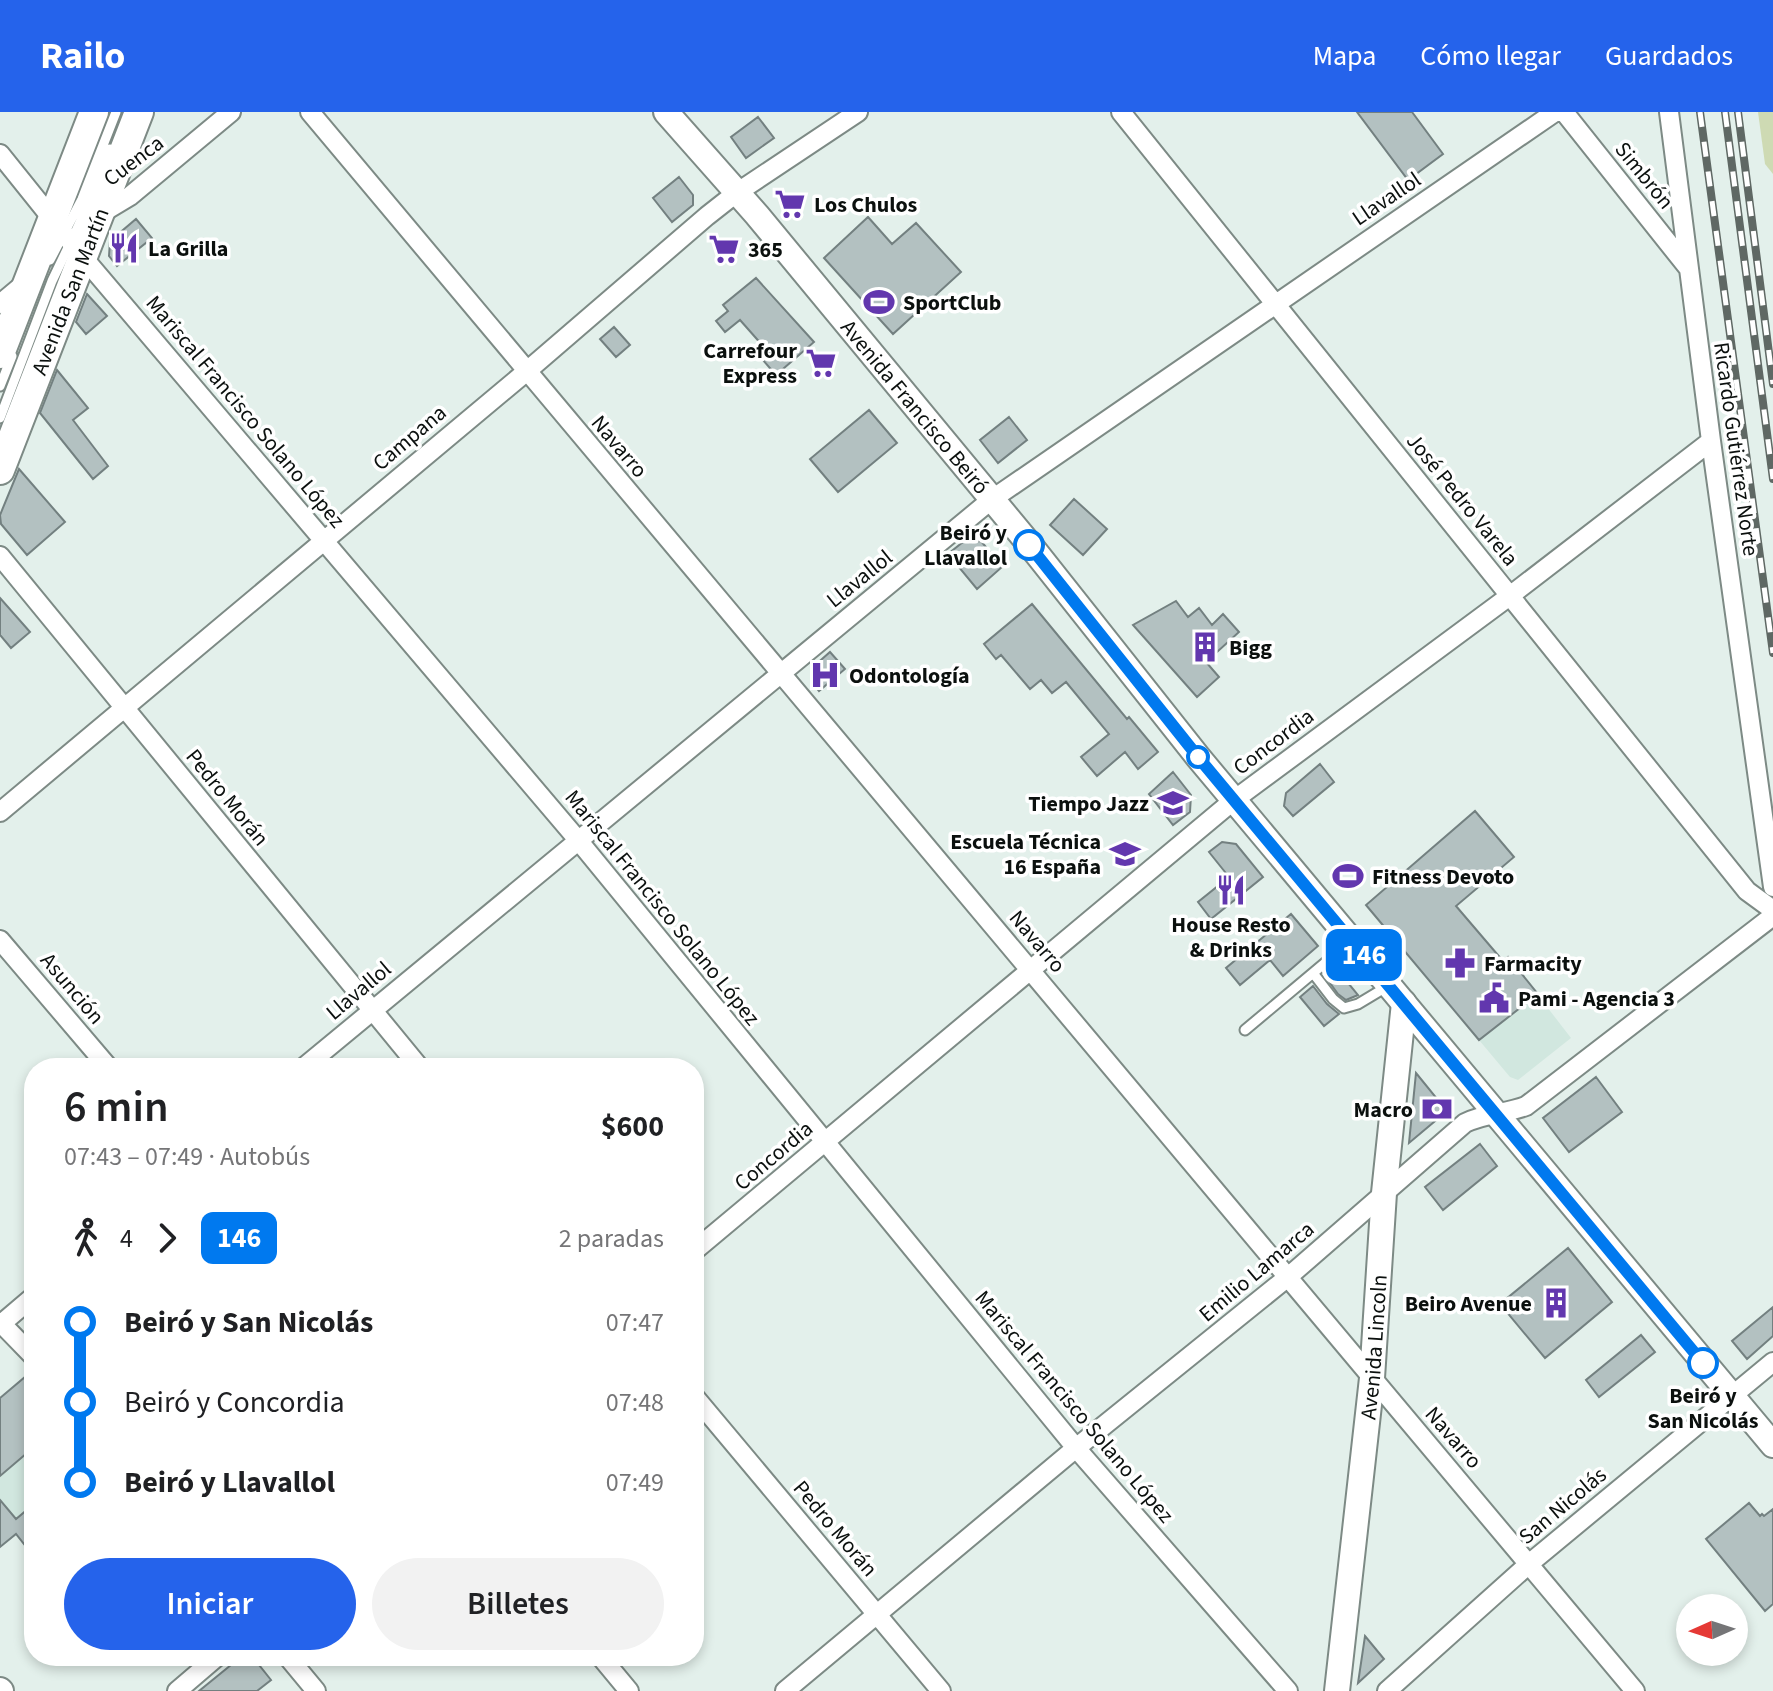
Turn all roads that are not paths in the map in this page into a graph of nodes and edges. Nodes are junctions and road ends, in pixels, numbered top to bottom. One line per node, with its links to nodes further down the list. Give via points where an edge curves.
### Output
1 (94, 112): 16 (main road, Avenida San Martín)
2 (116, 112): 16 (lane)
3 (125, 112): 16 (lane)
4 (139, 112): 15 (main road, Avenida San Martín)
5 (231, 112): 15 (street, Cuenca, via 130,196)
6 (310, 112): 22 (street, Navarro)
7 (666, 112): 14 (main road, Avenida Francisco Beiró)
8 (858, 112): 14 (street, Campana)
9 (1121, 112): 19 (street, José Pedro Varela)
10 (1555, 112): 19 (street, Llavallol)
11 (1564, 112): 17 (street, Simbrón)
12 (1669, 112): 17 (street, Ricardo Gutiérrez Norte)
13 (0, 154): 16 (street, Mariscal Francisco Solano López)
14 (735, 194): 22 (street, Campana); 27 (main road, Avenida Francisco Beiró)
15 (100, 214): 16 (main road, Avenida San Martín)
16 (68, 237): 18 (main road, Avenida San Martín); 23 (lane, via 48,264); 24 (lane); 26 (main road, Avenida San Martín); 28 (street, Mariscal Francisco Solano López)
17 (1689, 269): 25 (street, Ricardo Gutiérrez Norte)
18 (29, 279): 20 (street); 21 (main road, Avenida San Martín)
19 (1274, 303): 27 (street, Llavallol); 30 (street, José Pedro Varela)
20 (0, 304)
21 (0, 354)
22 (527, 371): 28 (street, Campana); 31 (street, Navarro)
23 (0, 386)
24 (0, 418)
25 (1711, 441): 30 (street, Concordia); 36 (street, Ricardo Gutiérrez Norte)
26 (0, 470)
27 (991, 500): 31 (street, Llavallol); 33 (main road, Avenida Francisco Beiró)
28 (324, 539): 32 (street, Campana); 35 (street, Mariscal Francisco Solano López)
29 (0, 556): 32 (street, Pedro Morán)
30 (1511, 595): 33 (street, Concordia); 37 (street, José Pedro Varela, via 1747,891)
31 (780, 674): 35 (street, Llavallol); 40 (street, Navarro)
32 (123, 708): 34 (street, Campana); 43 (street, Pedro Morán)
33 (1234, 800): 39 (main road, Avenida Francisco Beiró); 40 (street, Concordia)
34 (0, 812)
35 (578, 840): 43 (street, Llavallol); 49 (street, Mariscal Francisco Solano López)
36 (1773, 887)
37 (1773, 913): 48 (street, Emilio Lamarca, via 1526,1106)
38 (0, 940): 45 (street, Asunción)
39 (1352, 941): 41 (lane); 42 (main road, Avenida Francisco Beiró)
40 (1031, 969): 49 (street, Concordia); 52 (street, Navarro)
41 (1313, 973): 42 (lane, via 1344,1008); 44 (lane)
42 (1396, 994): 48 (main road, Avenida Francisco Beiró); 50 (main road, Avenida Lincoln)
43 (371, 1010): 46 (street, Llavallol); 47 (street, Pedro Morán)
44 (1245, 1030)
45 (100, 1058)
46 (315, 1058)
47 (412, 1058)
48 (1497, 1115): 50 (street, Emilio Lamarca, via 1465,1123); 58 (main road, Avenida Francisco Beiró)
49 (826, 1143): 51 (street, Concordia); 61 (street, Mariscal Francisco Solano López)
50 (1384, 1193): 52 (street, Emilio Lamarca); 57 (main road, Avenida Lincoln)
51 (704, 1243)
52 (1288, 1277): 57 (street, Navarro); 61 (street, Emilio Lamarca)
53 (24, 1304): 54 (street)
54 (0, 1324): 55 (street)
55 (24, 1347)
56 (1773, 1362): 58 (street, San Nicolás)
57 (1372, 1378): 62 (street, Navarro); 73 (main road, Avenida Lincoln)
58 (1732, 1395): 60 (main road, Avenida Francisco Beiró); 62 (street, San Nicolás)
59 (704, 1408): 63 (street, Pedro Morán)
60 (1773, 1445)
61 (1076, 1448): 63 (street, Emilio Lamarca); 72 (street, Mariscal Francisco Solano López)
62 (1530, 1563): 74 (street, San Nicolás); 75 (street, Navarro)
63 (876, 1614): 70 (street, Emilio Lamarca); 71 (street, Pedro Morán)
64 (206, 1666): 67 (street)
65 (295, 1666): 68 (street)
66 (608, 1666): 69 (street)
67 (177, 1691)
68 (316, 1691)
69 (629, 1691)
70 (785, 1691)
71 (941, 1691)
72 (1288, 1691)
73 (1337, 1691)
74 (1387, 1691)
75 (1635, 1691)

